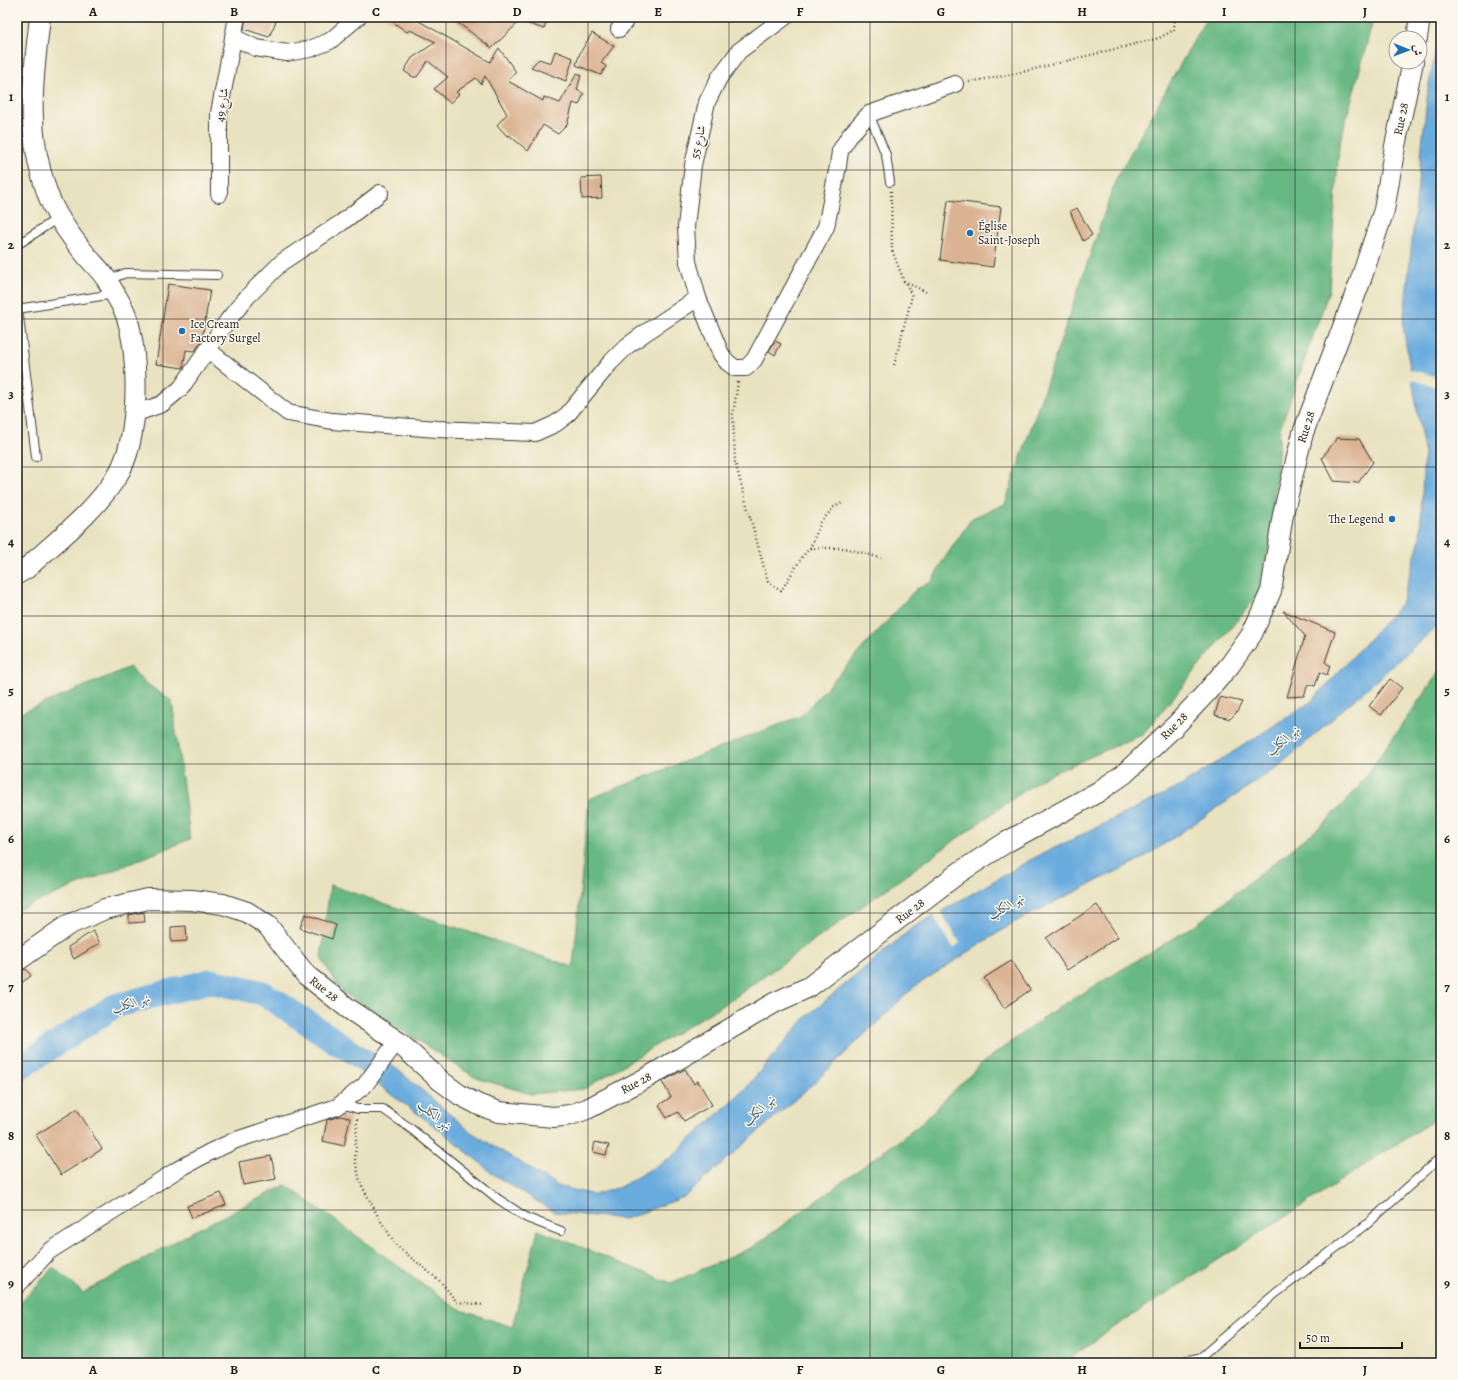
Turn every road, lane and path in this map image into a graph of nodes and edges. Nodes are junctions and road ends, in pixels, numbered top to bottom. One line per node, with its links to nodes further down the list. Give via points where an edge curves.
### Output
1 (40, 17): 15 (street, via 32,96 33,122 37,157 47,193)
2 (237, 17): 8 (street, شارع 49)
3 (358, 17): 8 (street, via 330,40 310,49 287,53 256,48)
4 (785, 17): 21 (street, شارع 55, via 739,51 707,102 693,165 686,227 688,262)
5 (1175, 17): 10 (path, via 1174,30 1160,38 1014,74)
6 (1420, 17): 7 (street)
7 (1418, 30)
8 (233, 37): 13 (street, شارع 49, via 219,113)
9 (1411, 70): 33 (street, Rue 28, via 1384,210 1360,282 1303,433 1282,514 1271,591 1252,634 1230,665 1176,725 1124,774 1098,792 1005,843 960,872 809,987 774,1003 648,1077 587,1109 554,1117 499,1112 479,1105 441,1081)
10 (955, 84): 11 (street)
11 (869, 114): 12 (lane, via 886,155); 25 (street, via 840,151 826,227 822,235 810,252 754,360 746,368)
12 (890, 182): 18 (path, via 892,250)
13 (219, 194)
14 (380, 194): 23 (street, via 282,262 247,297)
15 (59, 217): 16 (lane); 19 (street)
16 (17, 245)
17 (217, 276): 19 (lane, via 126,273)
18 (904, 281): 20 (path); 24 (path, via 912,296)
19 (110, 287): 22 (lane); 26 (street, via 125,314 133,345)
20 (926, 292)
21 (698, 298): 23 (street, via 627,346 567,415 535,433 332,421 288,413); 25 (street, شارع 55, via 722,354 730,365)
22 (17, 309): 27 (lane)
23 (208, 350): 26 (street, via 173,396 162,404)
24 (894, 365)
25 (741, 368): 29 (path, via 733,414 735,462 768,582 781,591)
26 (134, 414): 31 (street, via 126,461 116,478 88,512 26,569)
27 (36, 457)
28 (844, 502): 29 (path, via 834,508 822,522)
29 (810, 548): 30 (path, via 845,548)
30 (881, 558)
31 (17, 574)
32 (17, 961): 33 (street, Rue 28, via 68,925 105,910 148,900 192,900 223,904 247,912 268,926 306,975 349,1009)
33 (397, 1041): 34 (street, via 365,1085)
34 (342, 1104): 35 (lane); 38 (street, via 236,1140 204,1155 48,1252)
35 (358, 1109): 37 (lane, via 383,1109 498,1199 527,1218); 39 (path, via 355,1160 360,1182 380,1220 397,1246 441,1282 456,1302)
36 (1441, 1157): 40 (lane, via 1366,1225 1276,1293)
37 (561, 1232)
38 (17, 1286)
39 (483, 1306)
40 (1196, 1360): 41 (lane)
41 (1175, 1363)

